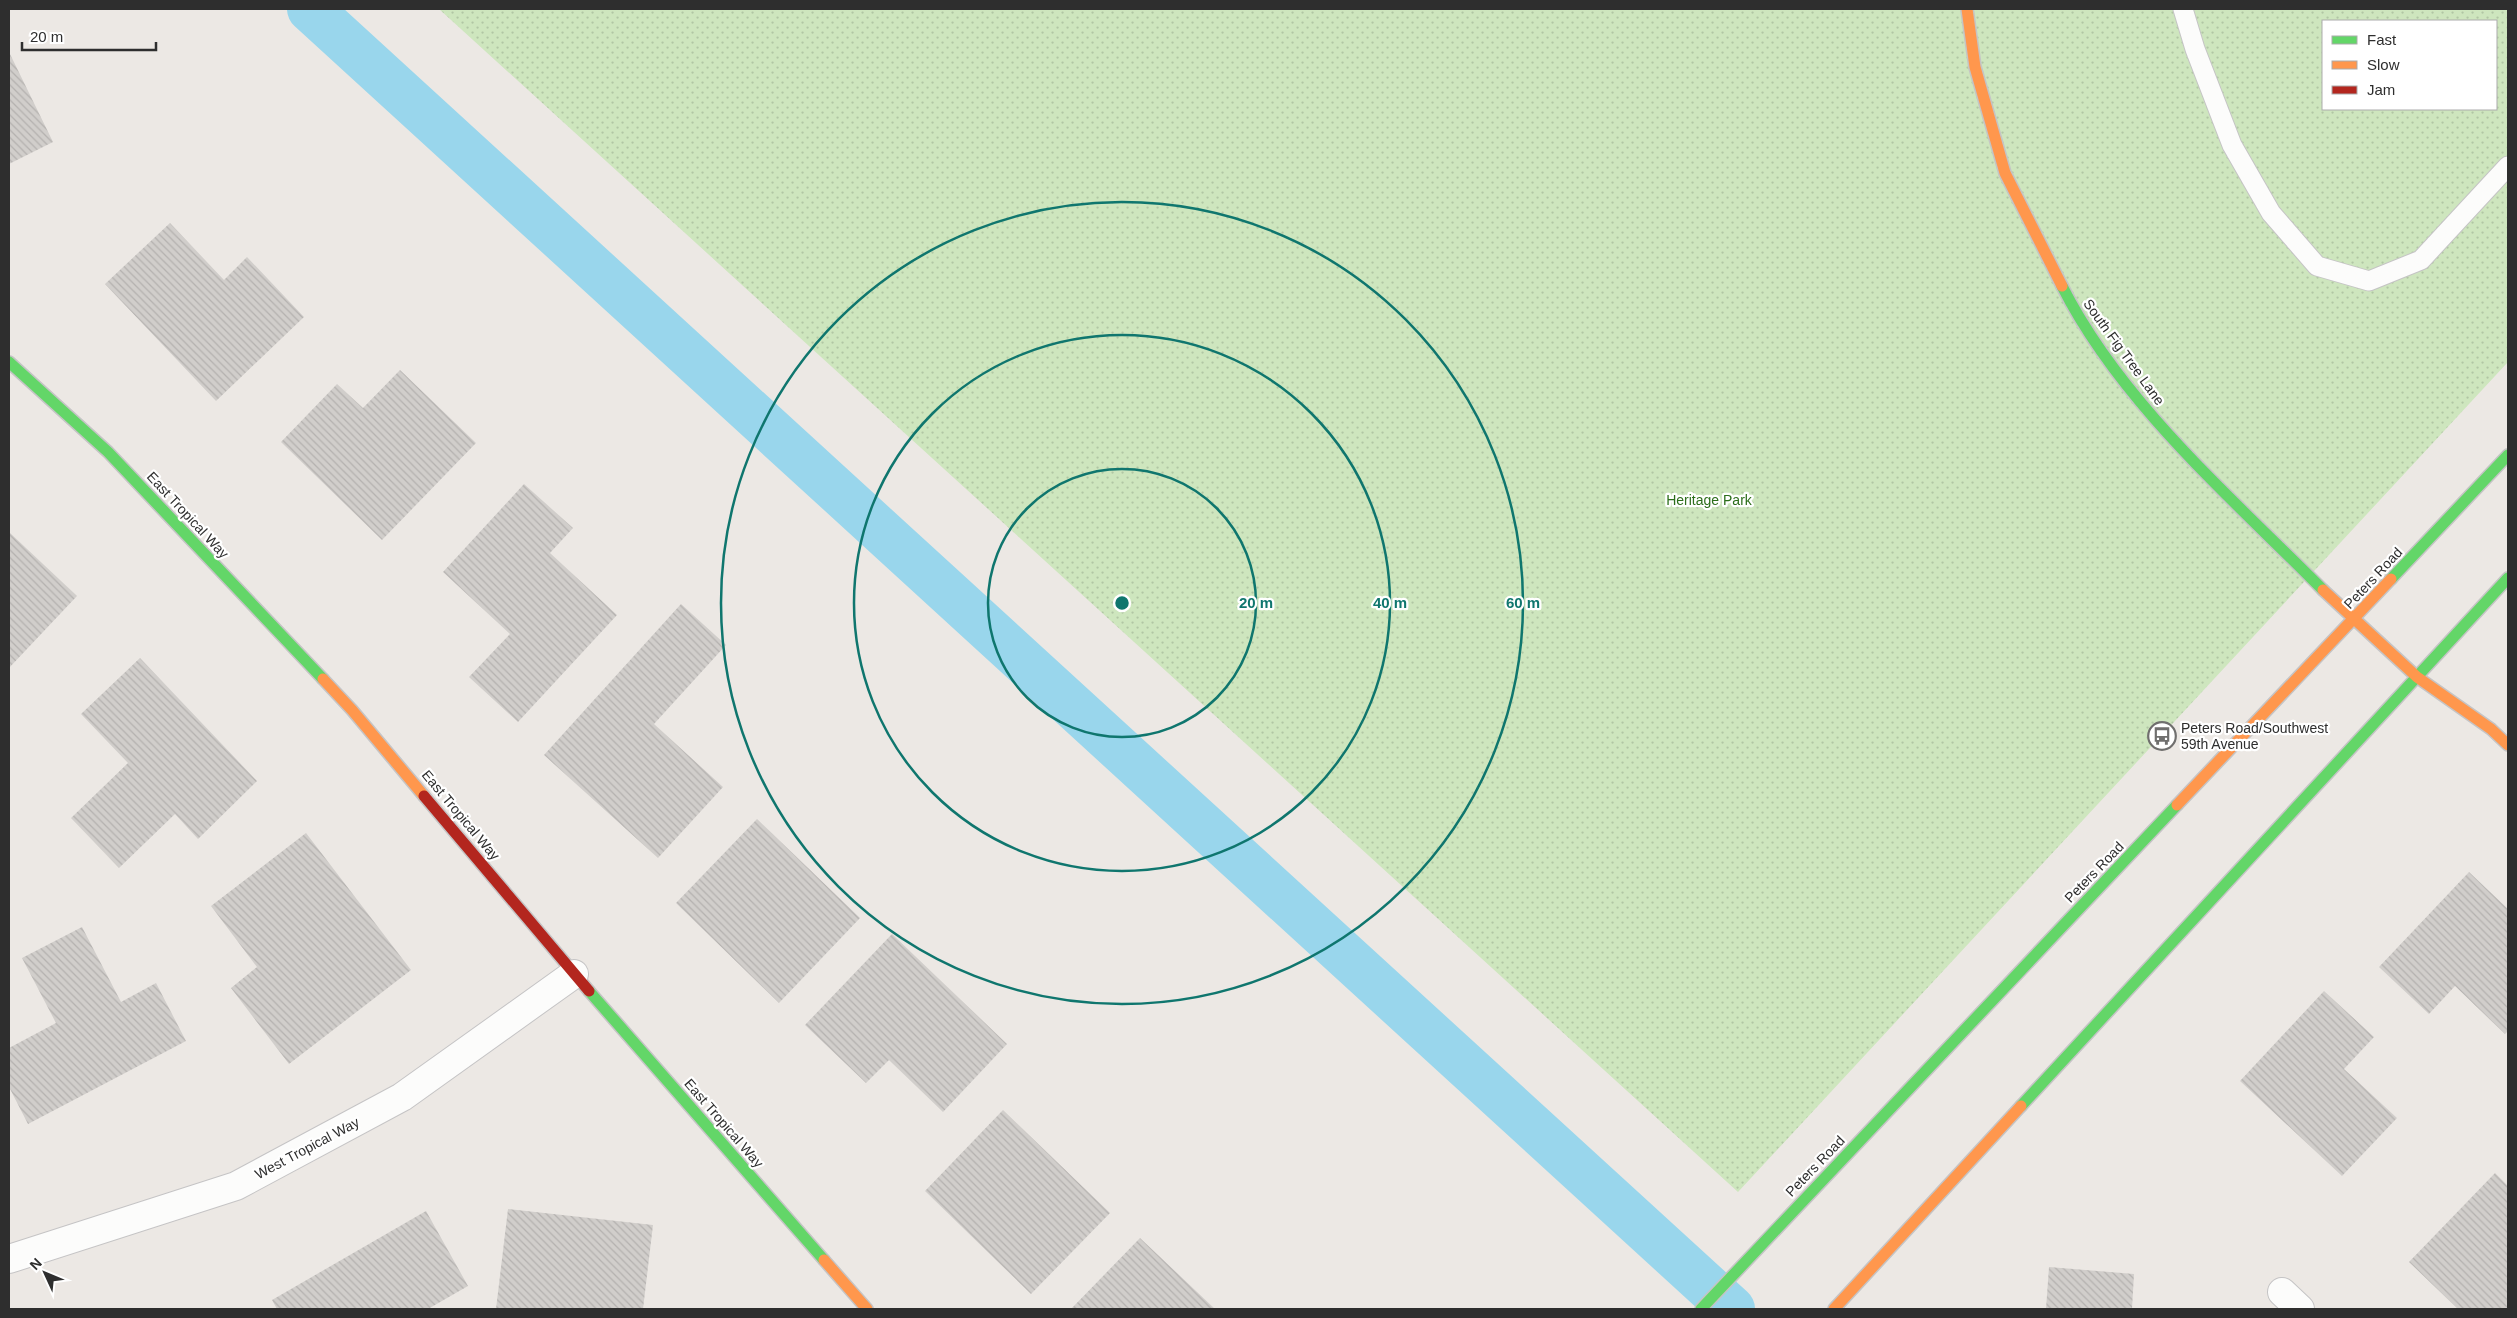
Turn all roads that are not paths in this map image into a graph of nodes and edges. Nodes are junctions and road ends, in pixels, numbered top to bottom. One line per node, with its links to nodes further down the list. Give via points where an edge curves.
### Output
1 (1967, 9): 7 (street, South Fig Tree Lane, via 1975,67 2005,173 2079,320 2157,423)
2 (2182, 9): 3 (lane, via 2232,145 2271,213 2317,266 2368,282 2421,260)
3 (2508, 166)
4 (9, 362): 10 (street, East Tropical Way, via 108,452 352,710)
5 (2508, 455): 7 (street, Peters Road)
6 (2508, 578): 8 (street)
7 (2354, 621): 8 (street, South Fig Tree Lane); 13 (street, Peters Road)
8 (2417, 677): 9 (street, South Fig Tree Lane, via 2491,729); 14 (street)
9 (2508, 745)
10 (574, 974): 11 (street, West Tropical Way, via 402,1097 236,1186); 12 (street, East Tropical Way)
11 (9, 1259)
12 (867, 1309)
13 (1702, 1309)
14 (1834, 1309)

